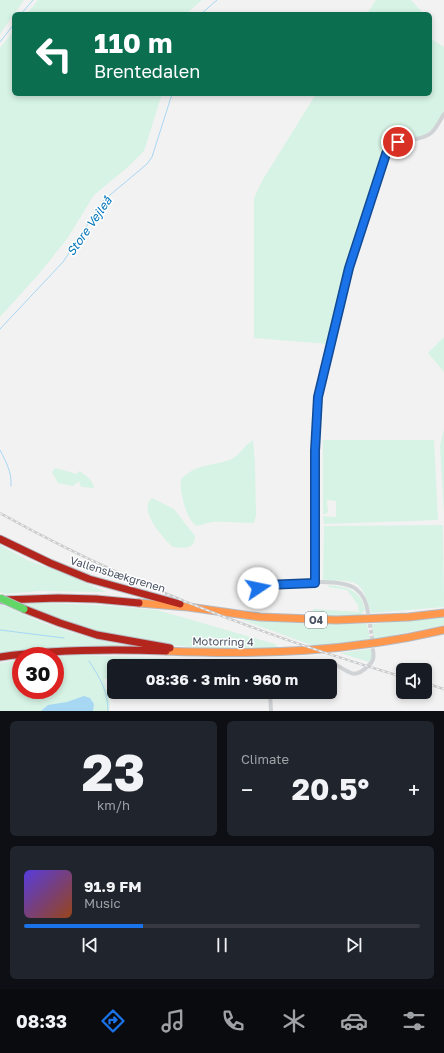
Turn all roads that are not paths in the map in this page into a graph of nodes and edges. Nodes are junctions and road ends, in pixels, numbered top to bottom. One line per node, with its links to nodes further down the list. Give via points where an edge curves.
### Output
1 (444, 114): 3 (street, via 430,134 398,142 389,148 349,268 316,407)
2 (0, 539): 7 (highway, Vallensbækgrenen, via 72,572)
3 (315, 583): 4 (street, via 265,585); 8 (street, via 349,585 365,599)
4 (258, 588)
5 (0, 598): 12 (highway, bridge, via 50,620 97,635)
6 (0, 601): 7 (highway, O4, via 96,599)
7 (188, 607): 9 (highway, O4, via 260,617 336,620 402,618)
8 (368, 613)
9 (444, 613)
10 (444, 630): 12 (highway, Motorring 4, via 337,648 268,653)
11 (373, 650): 14 (street, via 372,662 363,671 351,674)
12 (192, 652): 13 (highway, Motorring 4, via 84,649)
13 (0, 657)
14 (337, 666)
15 (270, 699): 16 (street)
16 (271, 711)

